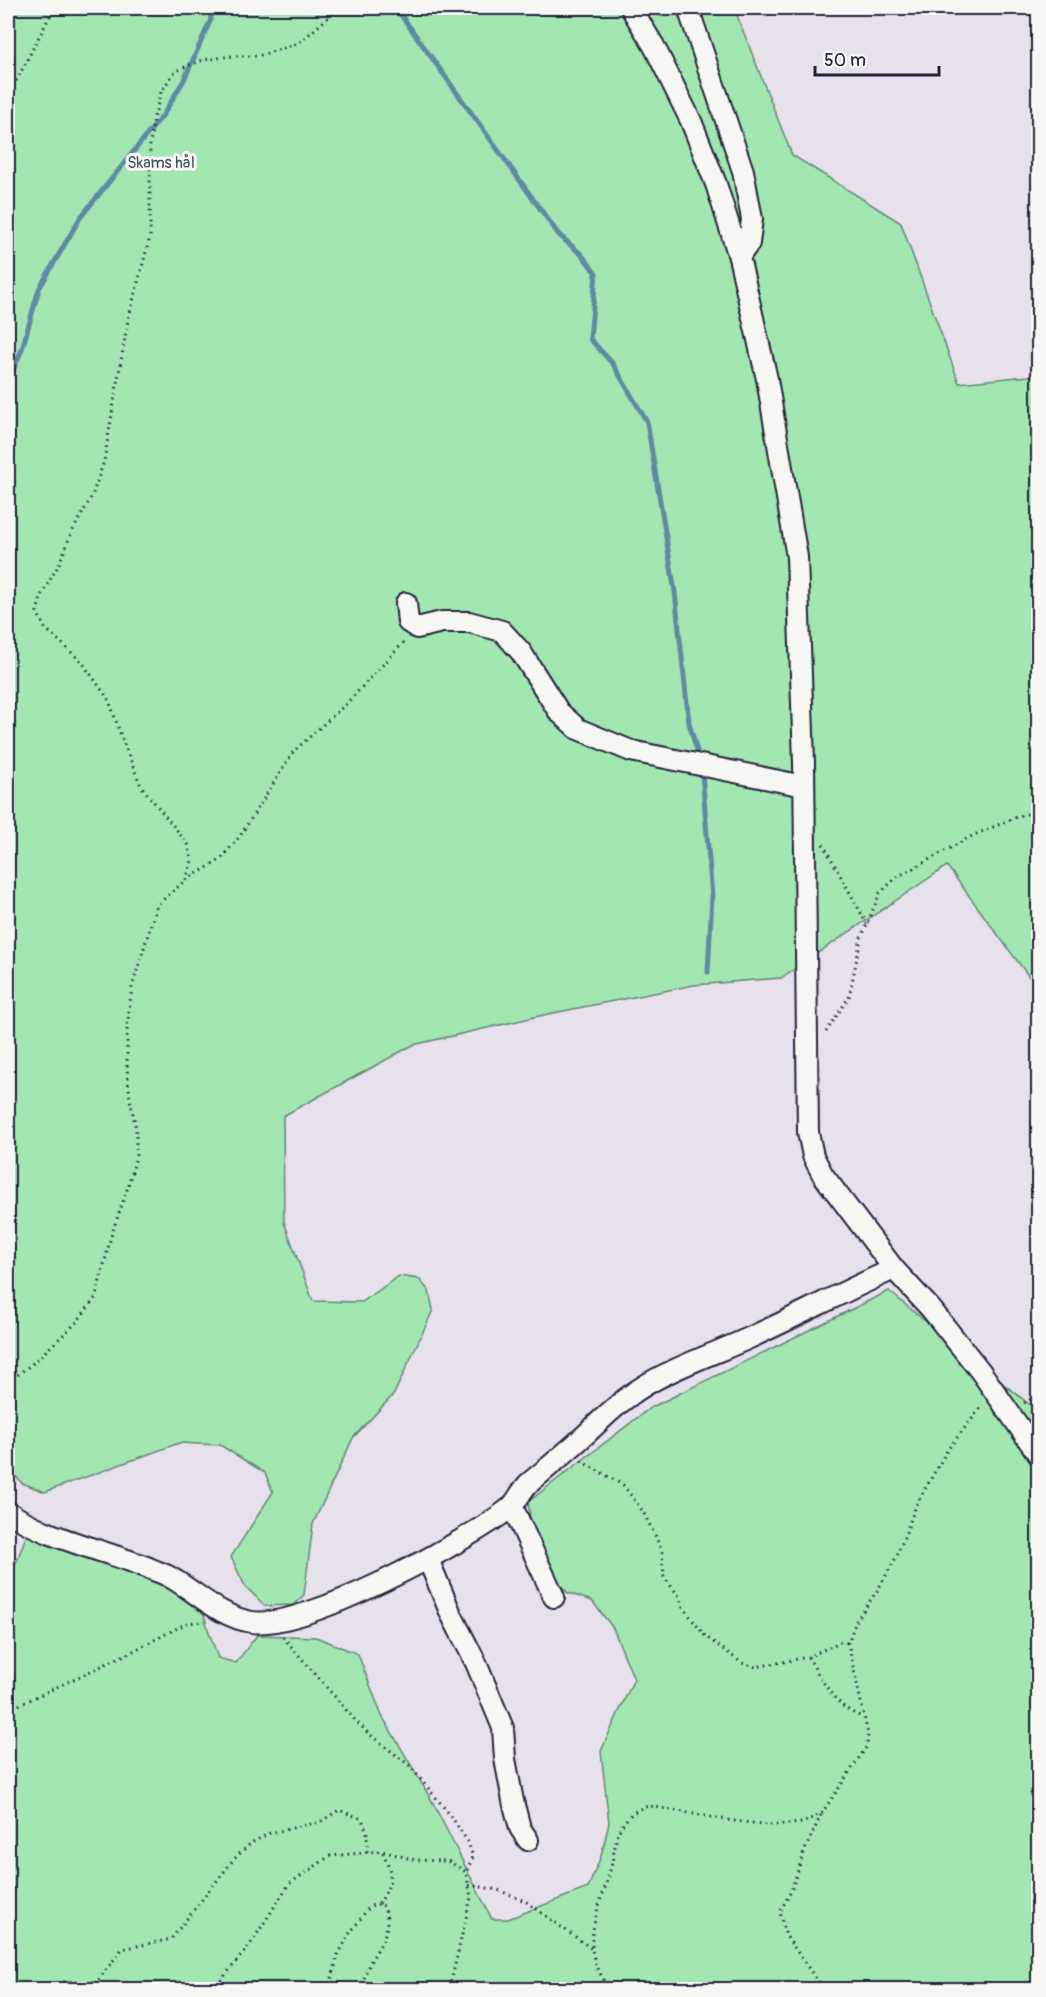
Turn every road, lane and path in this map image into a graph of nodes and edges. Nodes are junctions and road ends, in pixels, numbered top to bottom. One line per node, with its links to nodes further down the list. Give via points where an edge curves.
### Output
1 (54, 8): 5 (path)
2 (339, 8): 12 (path, via 299,43 258,56 203,60 173,74 161,92 150,142 150,237 128,320 104,461 92,496 42,594 37,612 45,628 82,662 110,700 141,786 188,844 192,860)
3 (631, 8): 6 (street, via 691,121)
4 (688, 8): 6 (street, via 743,171 752,219 749,243)
5 (8, 97)
6 (739, 257): 9 (street, via 767,379 797,557)
7 (406, 603): 8 (street, via 408,622)
8 (417, 628): 9 (street, via 442,622 470,622 502,631 559,712 578,729 631,751); 12 (path, via 346,704 294,751 240,836 220,860)
9 (804, 786): 14 (street)
10 (1038, 812): 13 (path, via 1022,814 974,835 897,877 880,893)
11 (822, 840): 13 (path)
12 (186, 880): 16 (path, via 157,905 132,987 127,1066 136,1157 96,1296 76,1323)
13 (867, 924): 14 (path, via 849,997 836,1020)
14 (807, 1052): 15 (street, via 808,1132 813,1156)
15 (894, 1269): 17 (street); 18 (street, via 673,1370 629,1395)
16 (8, 1382)
17 (996, 1392): 19 (street); 28 (path, via 948,1449 917,1503 897,1556 856,1621)
18 (567, 1451): 20 (street, via 525,1486); 29 (path, via 622,1485 642,1510 662,1552 664,1577 705,1636 742,1663 756,1667)
19 (1038, 1454)
20 (512, 1506): 24 (street); 25 (street)
21 (8, 1512): 26 (street, via 49,1534 168,1576)
22 (10, 1532): 23 (path)
23 (8, 1544)
24 (428, 1559): 27 (street, via 356,1593); 33 (street, via 503,1728 513,1801 520,1828)
25 (554, 1597)
26 (232, 1617): 27 (street); 30 (path, via 187,1623)
27 (269, 1623): 36 (path, via 354,1719 410,1766 451,1816 468,1842 472,1857)
28 (849, 1643): 29 (path, via 840,1642); 31 (path)
29 (808, 1657): 31 (path, via 830,1693 852,1713)
30 (8, 1710)
31 (863, 1717): 32 (path, via 867,1746)
32 (822, 1813): 39 (path, via 803,1823 772,1825 639,1807 619,1832 595,1914); 46 (path, via 780,1912 786,1935)
33 (528, 1840)
34 (382, 1851): 35 (path); 36 (path, via 415,1860 448,1861); 38 (path, via 390,1867 389,1888)
35 (368, 1852): 40 (path, via 362,1819 339,1810 320,1822 270,1833 251,1843 234,1859 171,1939 122,1950 99,1979 90,1984 67,1981); 41 (path, via 330,1856 289,1884 250,1945)
36 (466, 1872): 37 (path)
37 (469, 1885): 39 (path, via 498,1890 525,1901); 44 (path, via 471,1897)
38 (379, 1904): 42 (path, via 370,1906 350,1933 338,1955); 43 (path, via 384,1906 388,1919 384,1938)
39 (592, 1949): 45 (path)
40 (41, 1989)
41 (213, 1989)
42 (329, 1989)
43 (361, 1989)
44 (448, 1989)
45 (610, 1989)
46 (824, 1989)

